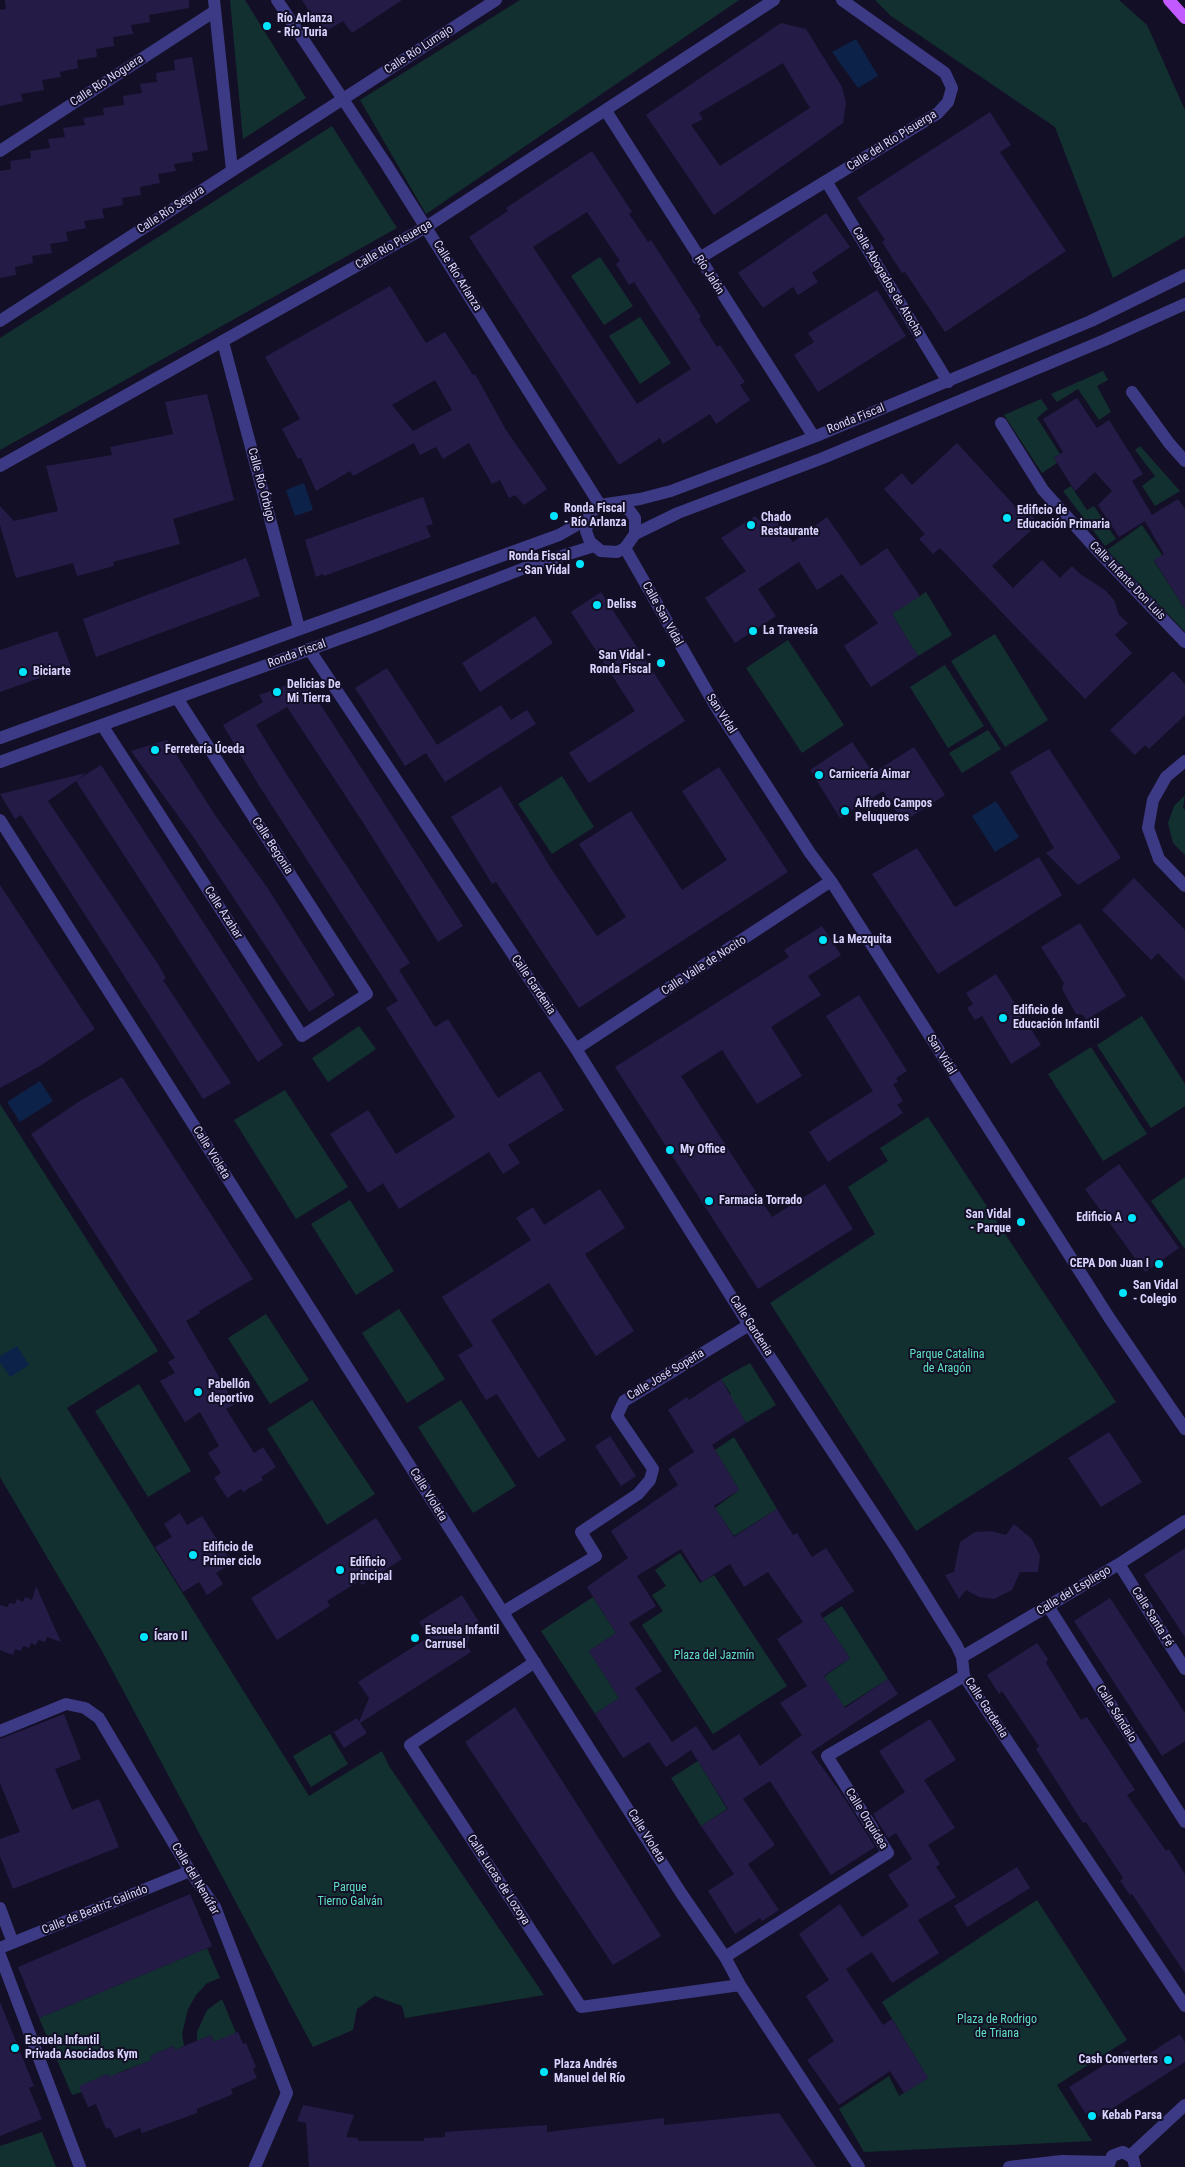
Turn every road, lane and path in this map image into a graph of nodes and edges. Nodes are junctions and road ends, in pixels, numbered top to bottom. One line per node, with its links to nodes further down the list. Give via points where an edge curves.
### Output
1 (277, 0): 8 (street, Calle Río Arlanza)
2 (496, 0): 8 (street, Calle Río Lumajo)
3 (774, 0): 9 (street, Calle Río Pisuerga)
4 (842, 0): 12 (street, Calle del Río Pisuerga, via 945,73 952,88 948,102 938,113)
5 (1170, 0): 7 (main road)
6 (214, 6): 10 (street, Calle Río Noguera); 11 (street)
7 (1185, 18)
8 (342, 100): 11 (street, Calle Río Segura); 13 (street, Calle Río Arlanza)
9 (606, 111): 13 (street, Calle Río Pisuerga); 14 (street, Río Jalón)
10 (0, 151)
11 (232, 170): 18 (street, Calle Río Segura)
12 (826, 181): 14 (street, Calle del Río Pisuerga); 21 (street, Calle Abogados de Atocha)
13 (426, 227): 20 (street, Calle Río Pisuerga); 28 (street, Calle Río Arlanza)
14 (698, 259): 24 (street, Río Jalón)
15 (1185, 274): 17 (street, Ronda Fiscal)
16 (1185, 304): 19 (street, Ronda Fiscal)
17 (1095, 318): 19 (street, via 1089,333); 19 (street, via 1104,317 1111,323 1113,328); 21 (street, Ronda Fiscal)
18 (0, 321)
19 (1104, 339): 30 (street, Ronda Fiscal, via 823,458 678,513)
20 (223, 342): 26 (street, Calle Río Pisuerga); 33 (street, Calle Río Órbigo)
21 (948, 382): 24 (street, Ronda Fiscal)
22 (1132, 392): 25 (street)
23 (1001, 423): 34 (street, Calle Infante Don Luis, via 1043,490)
24 (814, 437): 27 (street, Ronda Fiscal, via 671,491)
25 (1185, 461)
26 (0, 466)
27 (617, 503): 28 (street, Ronda Fiscal); 30 (street, via 635,518)
28 (600, 505): 29 (street, Ronda Fiscal)
29 (587, 520): 31 (street, via 587,537); 33 (street, Ronda Fiscal, via 559,535)
30 (635, 534): 32 (street, Ronda Fiscal)
31 (594, 546): 32 (street, Ronda Fiscal, via 609,553); 35 (street, Ronda Fiscal, via 530,566)
32 (625, 548): 36 (street, Calle San Vidal)
33 (299, 628): 39 (street, Ronda Fiscal)
34 (1185, 642)
35 (310, 649): 37 (street, Ronda Fiscal); 46 (street, Calle Gardenia)
36 (699, 679): 43 (street, San Vidal)
37 (177, 698): 38 (street, Ronda Fiscal); 45 (street, Calle Begonia)
38 (102, 725): 41 (street, Ronda Fiscal); 45 (street, Calle Azahar, via 302,1036)
39 (0, 738)
40 (1185, 761): 44 (street, via 1166,776 1153,800 1148,828 1158,859)
41 (0, 762)
42 (0, 820): 52 (street, Calle Violeta)
43 (831, 881): 46 (street, Calle Valle de Nocito); 48 (street, San Vidal, via 1105,1310)
44 (1185, 886)
45 (367, 994)
46 (576, 1049): 47 (street, Calle Gardenia)
47 (749, 1325): 52 (street, Calle José Sopeña, via 624,1401 617,1416 653,1468 650,1480 638,1494 580,1532 596,1556); 53 (street, Calle Gardenia, via 898,1551)
48 (1185, 1429)
49 (1185, 1521): 50 (street, Calle del Espliego)
50 (1119, 1564): 51 (street, Calle del Espliego); 55 (street, Calle Santa Fé)
51 (1048, 1606): 53 (street, Calle del Espliego); 58 (street, Calle Sándalo)
52 (503, 1612): 54 (street, Calle Violeta)
53 (962, 1657): 56 (street, Calle Gardenia)
54 (535, 1662): 64 (street, Calle Violeta); 65 (street, Calle Lucas de Lozoya, via 410,1745 581,2007)
55 (1185, 1669)
56 (964, 1676): 64 (street, Calle Orquídea, via 827,1756 888,1853); 66 (street, Calle Gardenia)
57 (0, 1731): 59 (street, Calle del Nenúfar, via 66,1704 86,1708 99,1718)
58 (1185, 1822)
59 (190, 1872): 61 (street, Calle de Beatriz Galindo); 71 (street, Calle del Nenúfar, via 215,1907 287,2093)
60 (0, 1908): 61 (street)
61 (13, 1943): 62 (street, Calle de Beatriz Galindo)
62 (0, 1948)
63 (0, 1955): 70 (street)
64 (725, 1957): 65 (street, Calle Violeta)
65 (740, 1985): 72 (street, Calle Violeta)
66 (1185, 2006)
67 (1185, 2105): 68 (street)
68 (1133, 2161): 69 (street, via 1124,2152 1116,2153)
69 (1108, 2165): 73 (street, via 1062,2161)
70 (80, 2167)
71 (255, 2167)
72 (859, 2167)
73 (1009, 2167)

